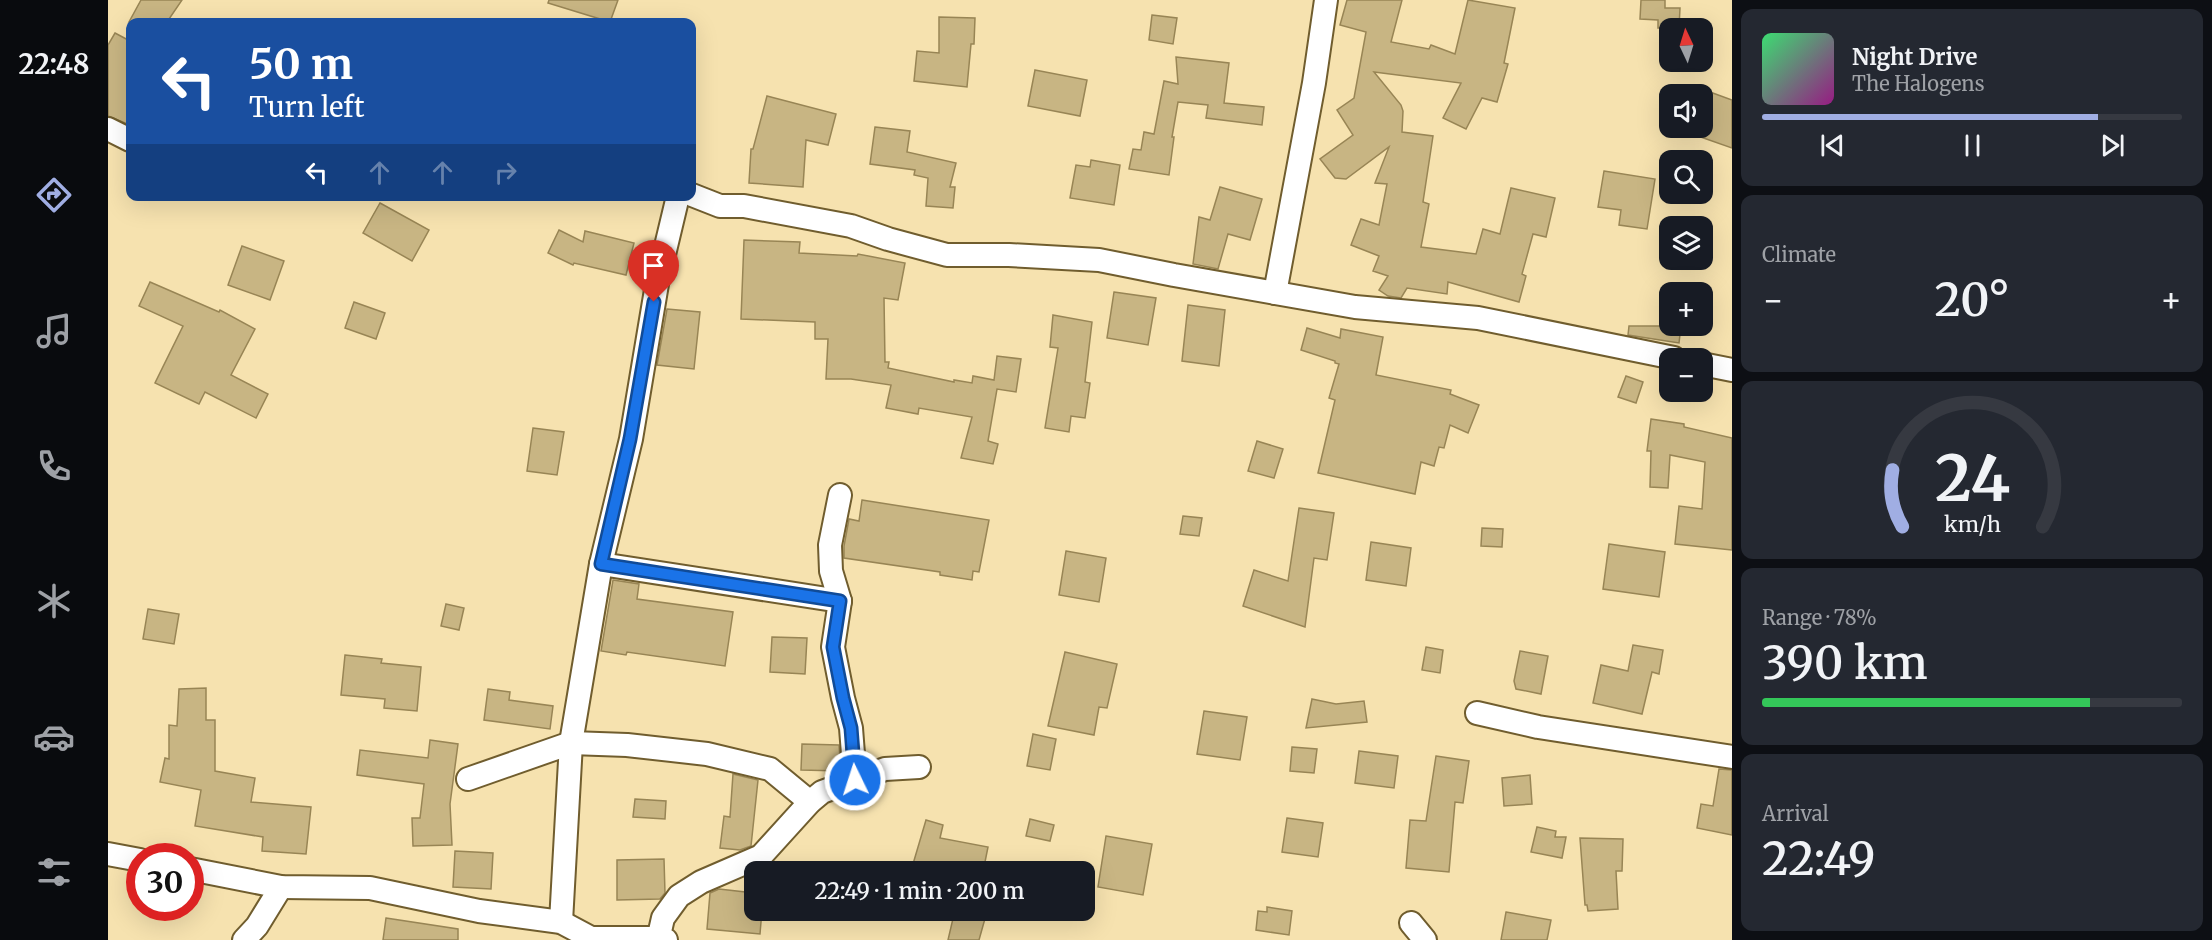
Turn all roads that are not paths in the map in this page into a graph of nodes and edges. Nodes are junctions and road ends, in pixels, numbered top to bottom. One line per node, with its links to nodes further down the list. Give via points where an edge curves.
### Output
1 (1326, 0): 6 (street)
2 (108, 129): 3 (street)
3 (126, 138)
4 (696, 197): 6 (street, via 720,206 744,206 851,226 947,255 1099,260)
5 (677, 201): 11 (street)
6 (1275, 293): 7 (street, via 1355,307 1479,318)
7 (1659, 355)
8 (1713, 366): 9 (street)
9 (1732, 370)
10 (840, 495): 12 (street, via 830,545 831,571)
11 (601, 564): 12 (street); 14 (street)
12 (840, 601): 18 (street, via 833,647 851,728)
13 (1477, 713): 15 (street, via 1538,727)
14 (571, 743): 17 (street); 19 (street, via 707,754 770,769); 24 (street)
15 (1732, 757)
16 (919, 767): 18 (street, via 885,769)
17 (468, 779)
18 (855, 780): 19 (street, via 822,792)
19 (810, 802): 25 (street, via 761,856 679,896 663,918)
20 (108, 854): 21 (street)
21 (126, 857)
22 (204, 872): 23 (street)
23 (281, 887): 24 (street, via 370,888 479,911); 26 (street)
24 (561, 922): 25 (street, via 591,938)
25 (661, 939)
26 (244, 940)

